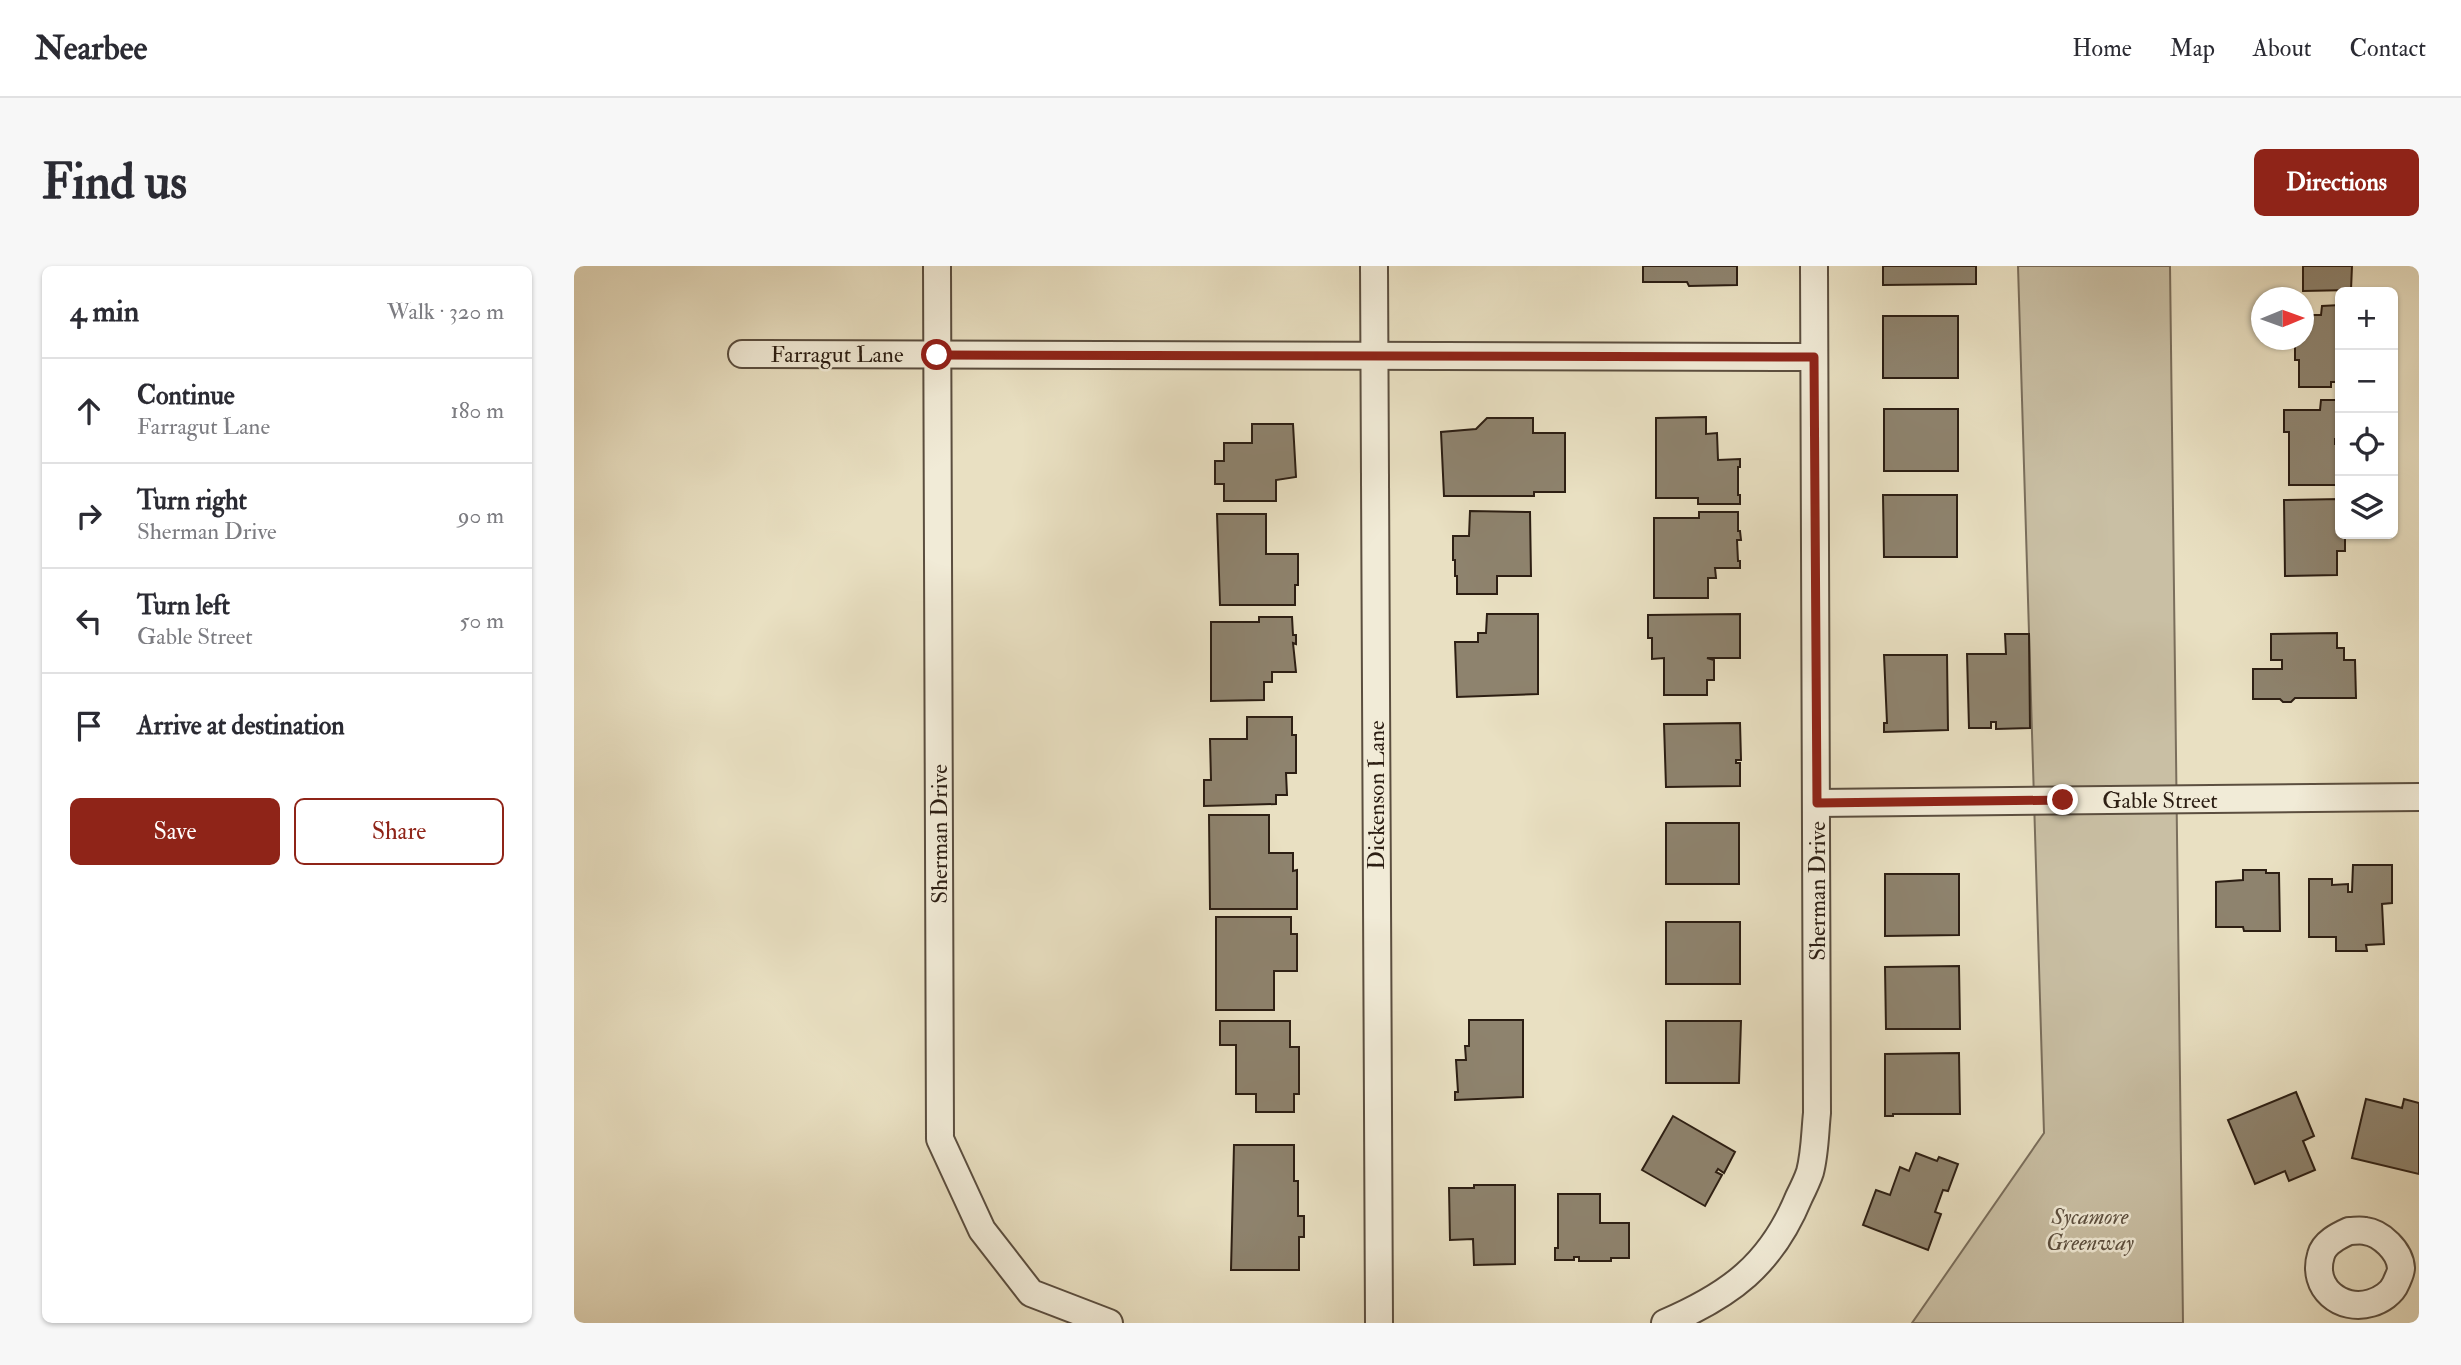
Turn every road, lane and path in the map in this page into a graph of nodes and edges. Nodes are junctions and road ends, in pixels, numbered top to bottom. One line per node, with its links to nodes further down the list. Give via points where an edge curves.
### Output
1 (937, 266): 5 (street, Sherman Drive)
2 (1374, 266): 6 (street, Dickenson Lane)
3 (1814, 266): 7 (street, Sherman Drive)
4 (742, 354): 5 (street, Farragut Lane)
5 (937, 355): 6 (street, Farragut Lane); 10 (street, Sherman Drive, via 940,1139 982,1230 1031,1293)
6 (1374, 357): 7 (street, Farragut Lane); 11 (street, Dickenson Lane)
7 (1814, 357): 9 (street, Sherman Drive)
8 (2419, 797): 9 (street, Gable Street)
9 (1817, 803): 12 (street, Sherman Drive, via 1817,1113 1810,1172 1789,1222 1767,1255 1733,1287 1703,1307)
10 (1110, 1323)
11 (1379, 1323)
12 (1665, 1323)

